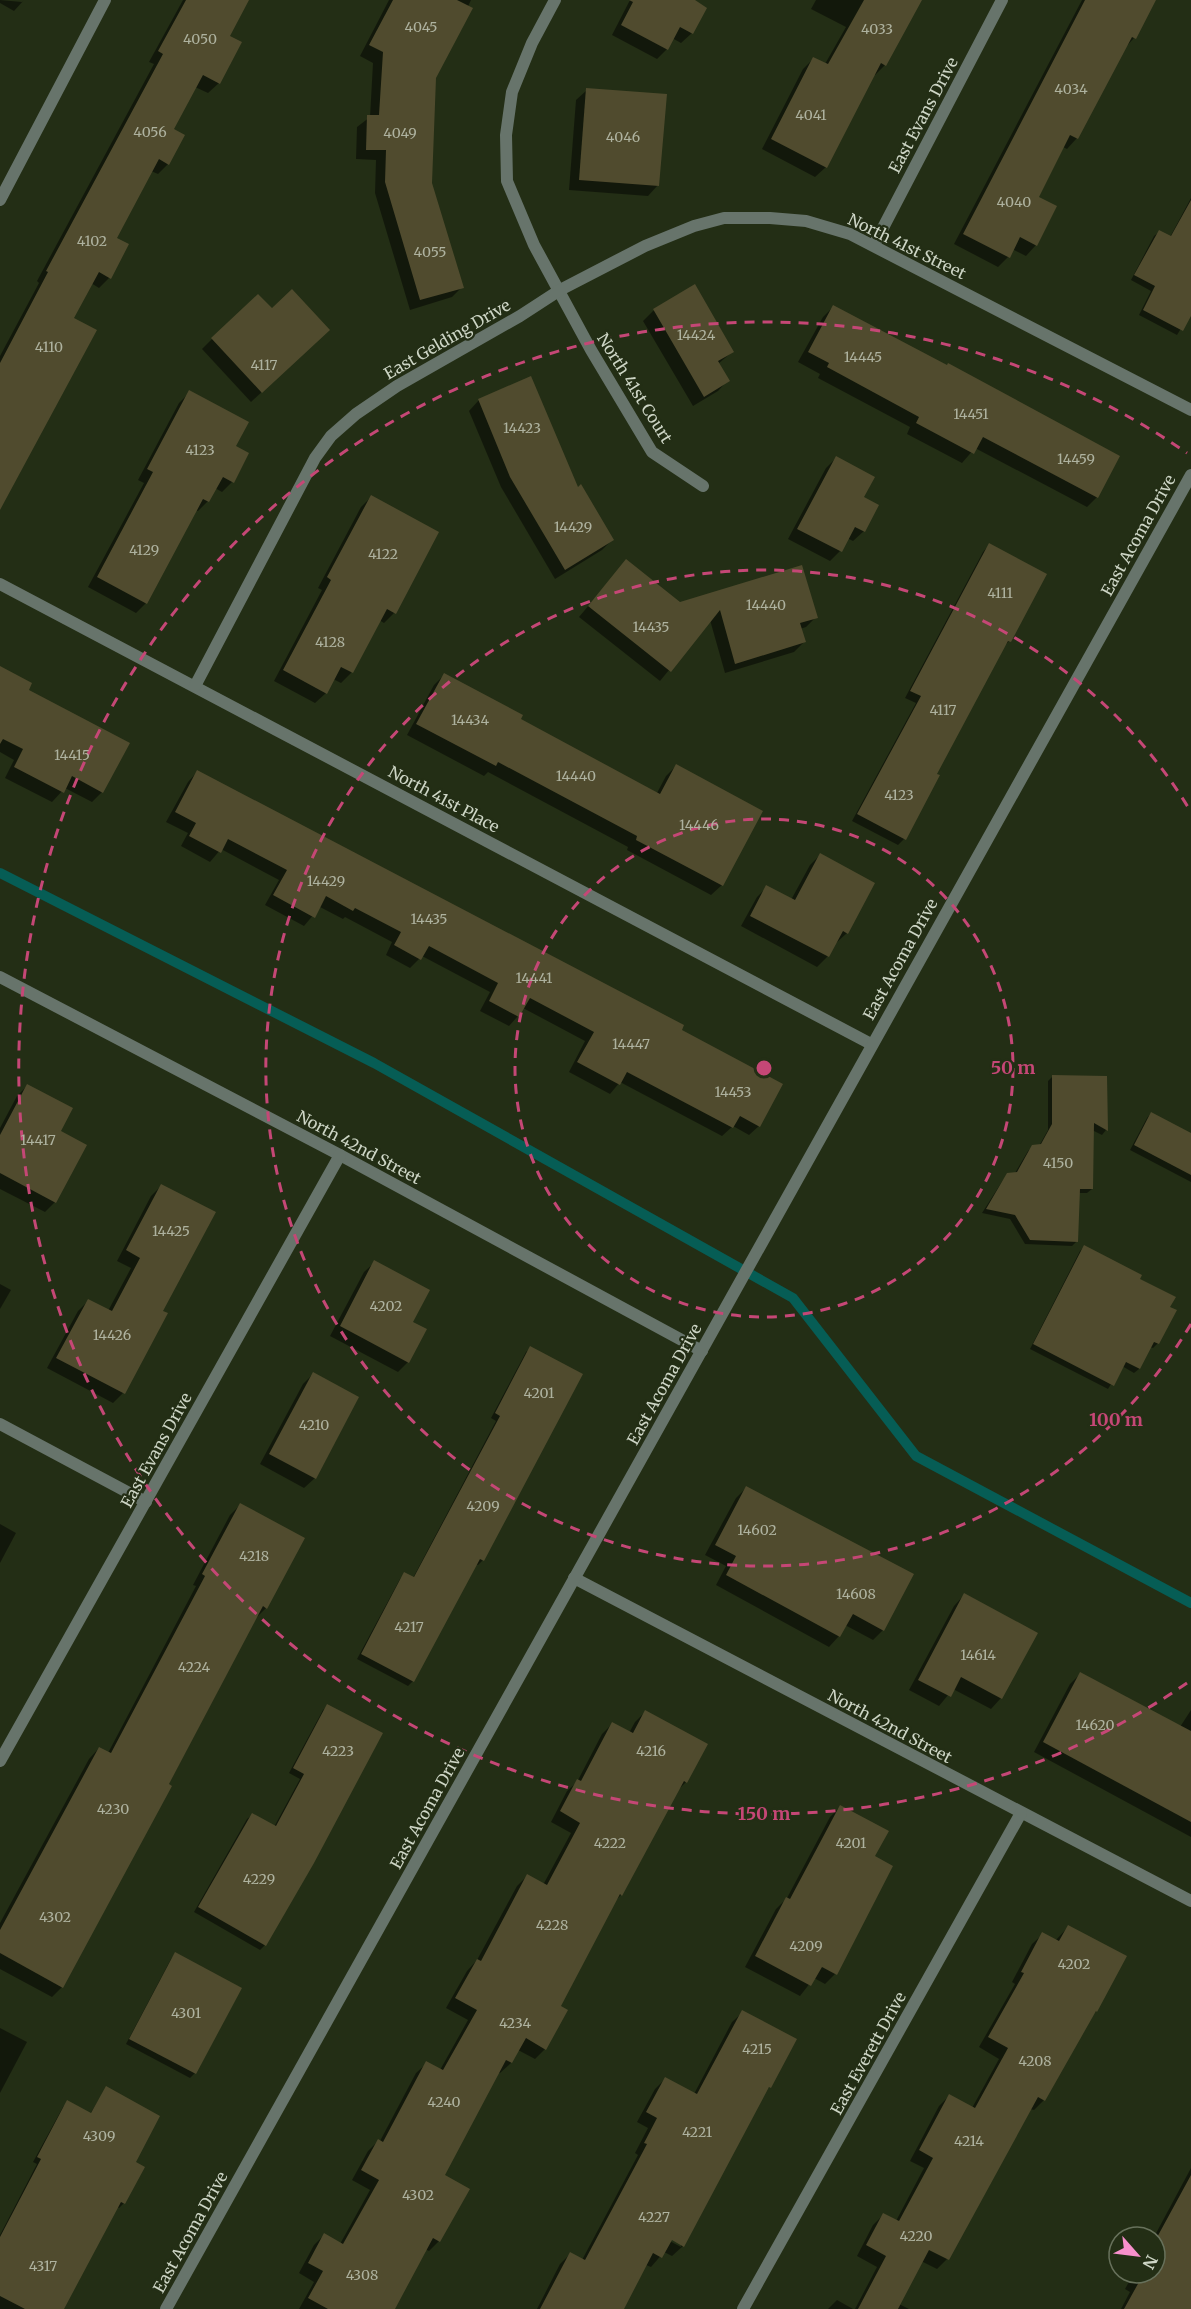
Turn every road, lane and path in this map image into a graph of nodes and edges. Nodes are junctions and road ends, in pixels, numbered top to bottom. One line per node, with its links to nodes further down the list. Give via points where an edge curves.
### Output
1 (105, 0): 4 (street)
2 (555, 0): 6 (street, via 512,92 506,135 507,182 534,245)
3 (1002, 0): 5 (street, East Evans Drive)
4 (0, 200)
5 (874, 245): 6 (street, North 41st Street, via 806,221 724,218 645,246); 7 (street, North 41st Street)
6 (560, 290): 9 (street, North 41st Court, via 652,452); 11 (street, East Gelding Drive, via 397,386 331,436 300,484)
7 (1191, 410)
8 (1191, 475): 13 (street, East Acoma Drive)
9 (703, 486)
10 (0, 584): 11 (street, North 41st Place)
11 (195, 686): 13 (street, North 41st Place)
12 (0, 977): 14 (street, North 42nd Street)
13 (871, 1044): 15 (street, East Acoma Drive)
14 (340, 1155): 15 (street, North 42nd Street); 17 (street, East Evans Drive)
15 (702, 1351): 18 (street, East Acoma Drive)
16 (0, 1424): 17 (street)
17 (146, 1502): 19 (street, East Evans Drive)
18 (574, 1578): 20 (street, North 42nd Street); 22 (street, East Acoma Drive)
19 (0, 1761)
20 (1021, 1813): 21 (street, North 42nd Street); 23 (street, East Everett Drive)
21 (1191, 1901)
22 (166, 2309)
23 (743, 2309)

